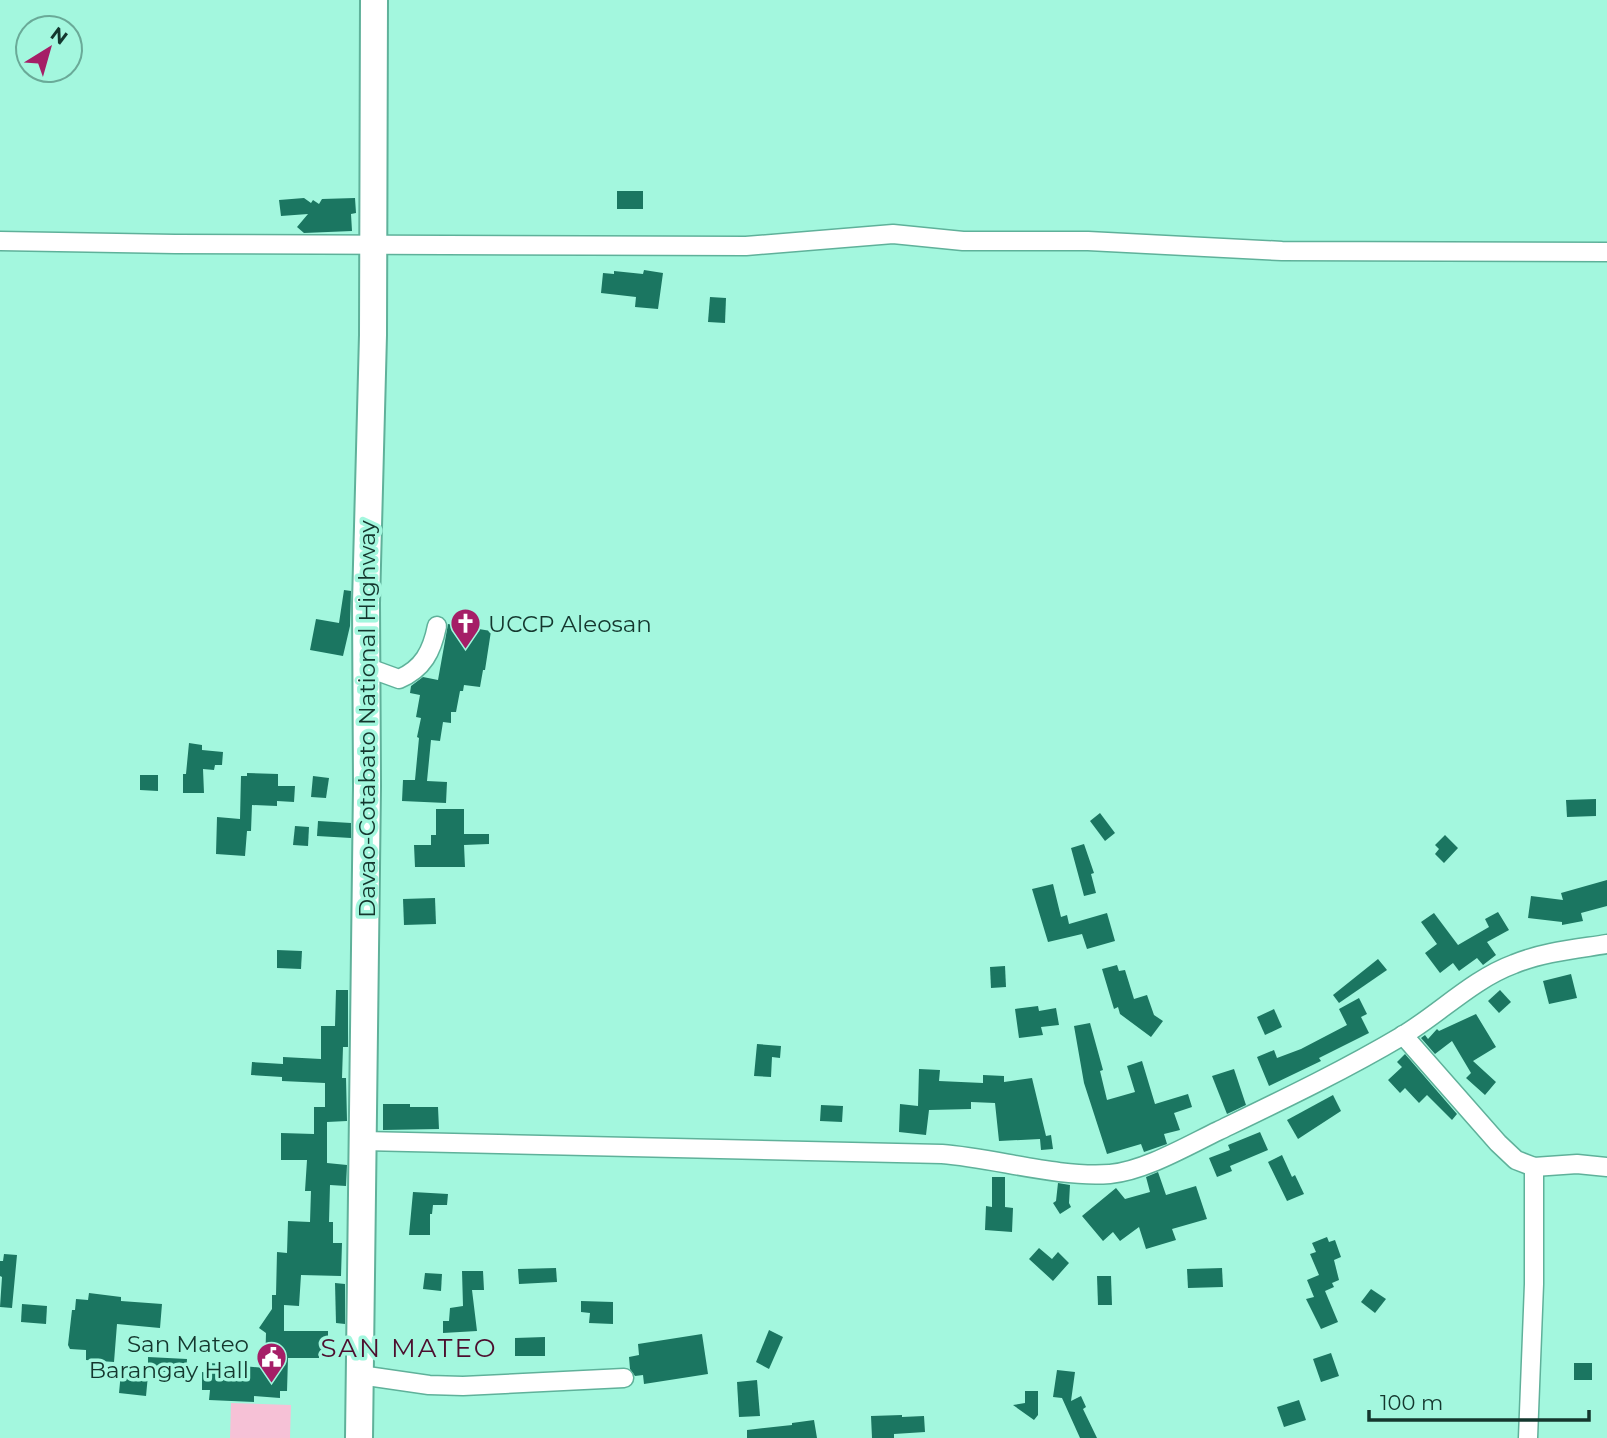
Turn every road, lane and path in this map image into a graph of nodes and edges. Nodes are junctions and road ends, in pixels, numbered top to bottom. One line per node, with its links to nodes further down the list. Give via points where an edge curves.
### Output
1 (374, 0): 3 (highway, Davao-Cotabato National Highway)
2 (0, 241): 3 (street)
3 (374, 244): 4 (street, via 746,246 893,234 963,241 1088,241 1282,251); 6 (highway, Davao-Cotabato National Highway)
4 (1607, 252)
5 (438, 626): 6 (street, via 430,653 407,676 399,679)
6 (366, 667): 9 (highway, Davao-Cotabato National Highway)
7 (1607, 944): 8 (street, via 1512,964)
8 (1403, 1035): 9 (street, via 1219,1130 1112,1174 942,1154); 10 (street, via 1498,1143 1516,1160)
9 (363, 1141): 12 (highway, Davao-Cotabato National Highway)
10 (1534, 1167): 11 (street); 15 (street)
11 (1607, 1167)
12 (360, 1375): 13 (street, via 463,1387); 14 (highway, Davao-Cotabato National Highway)
13 (624, 1378)
14 (359, 1438)
15 (1528, 1438)

